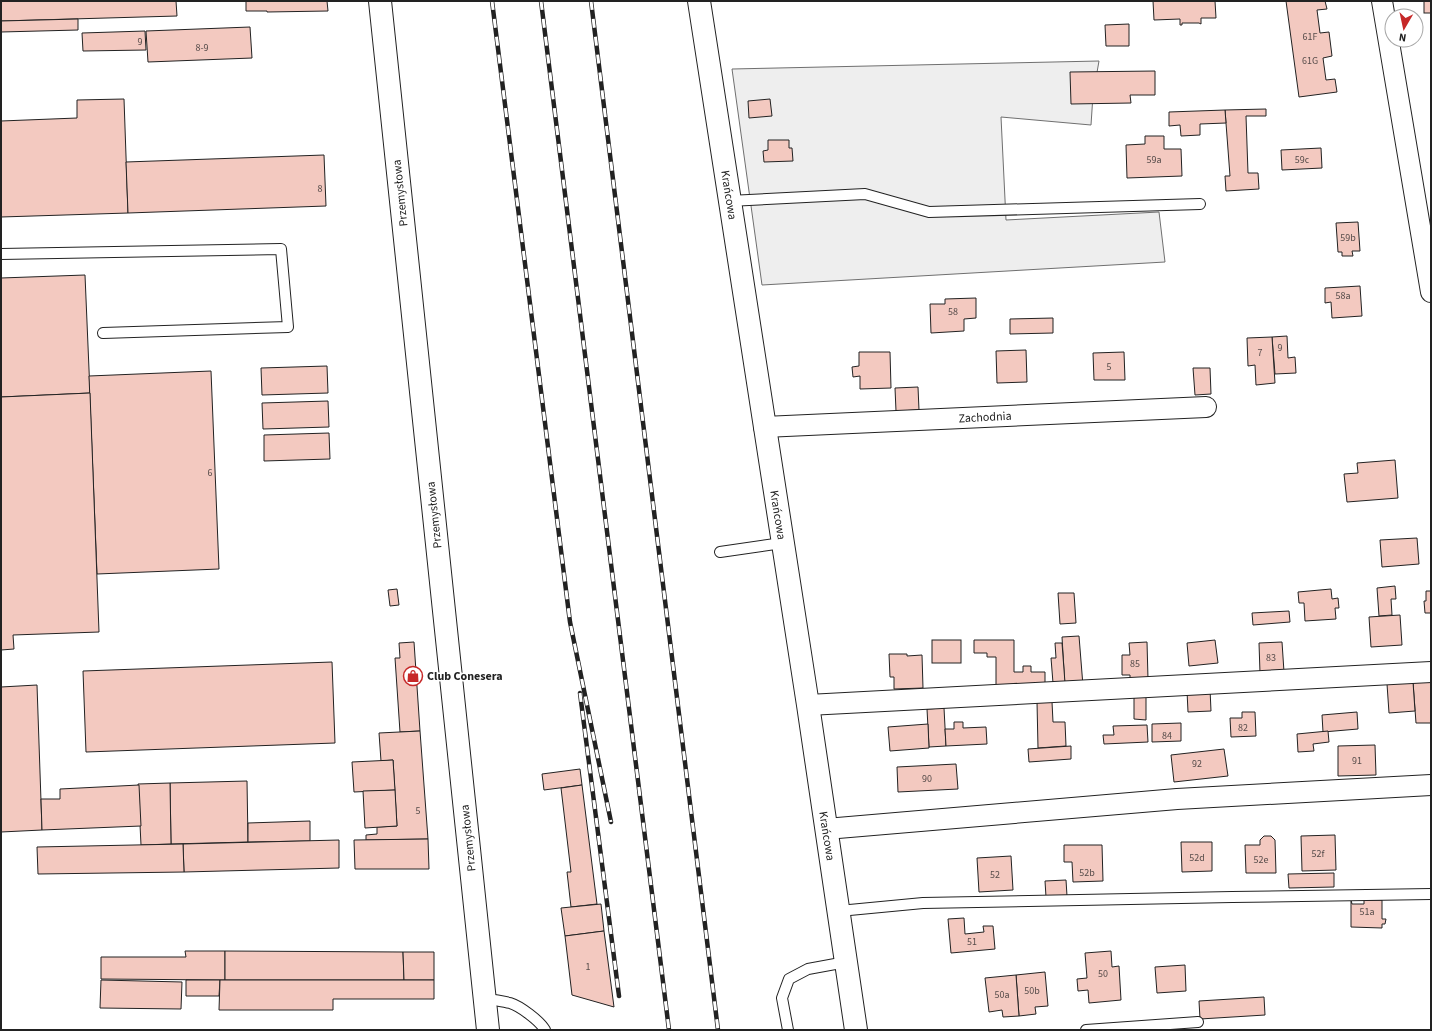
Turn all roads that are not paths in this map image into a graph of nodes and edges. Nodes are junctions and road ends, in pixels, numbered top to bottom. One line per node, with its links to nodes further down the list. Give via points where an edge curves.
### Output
1 (380, 1): 20 (street, Przemysłowa)
2 (699, 1): 4 (street, Krańcowa)
3 (1382, 1): 7 (street)
4 (729, 201): 5 (lane, via 865,194 929,212); 10 (street, Krańcowa)
5 (1200, 204)
6 (1, 254): 8 (lane, via 281,249 288,327)
7 (1431, 292)
8 (102, 333)
9 (1206, 407): 10 (street, Zachodnia)
10 (764, 427): 11 (street, Krańcowa)
11 (782, 543): 12 (lane); 14 (street, Krańcowa)
12 (720, 552)
13 (1431, 672): 14 (street)
14 (808, 705): 16 (street, Krańcowa)
15 (1431, 785): 16 (street, via 1177,799)
16 (826, 829): 18 (street, Krańcowa)
17 (1431, 894): 18 (lane, via 923,903)
18 (839, 911): 19 (street, Krańcowa)
19 (846, 962): 24 (lane, via 808,969 789,979 782,998); 25 (street, Krańcowa)
20 (485, 998): 22 (street, Przemysłowa); 23 (lane, via 512,1004 542,1025)
21 (1198, 1022): 26 (lane)
22 (488, 1030)
23 (545, 1030)
24 (788, 1030)
25 (856, 1030)
26 (1086, 1030)

